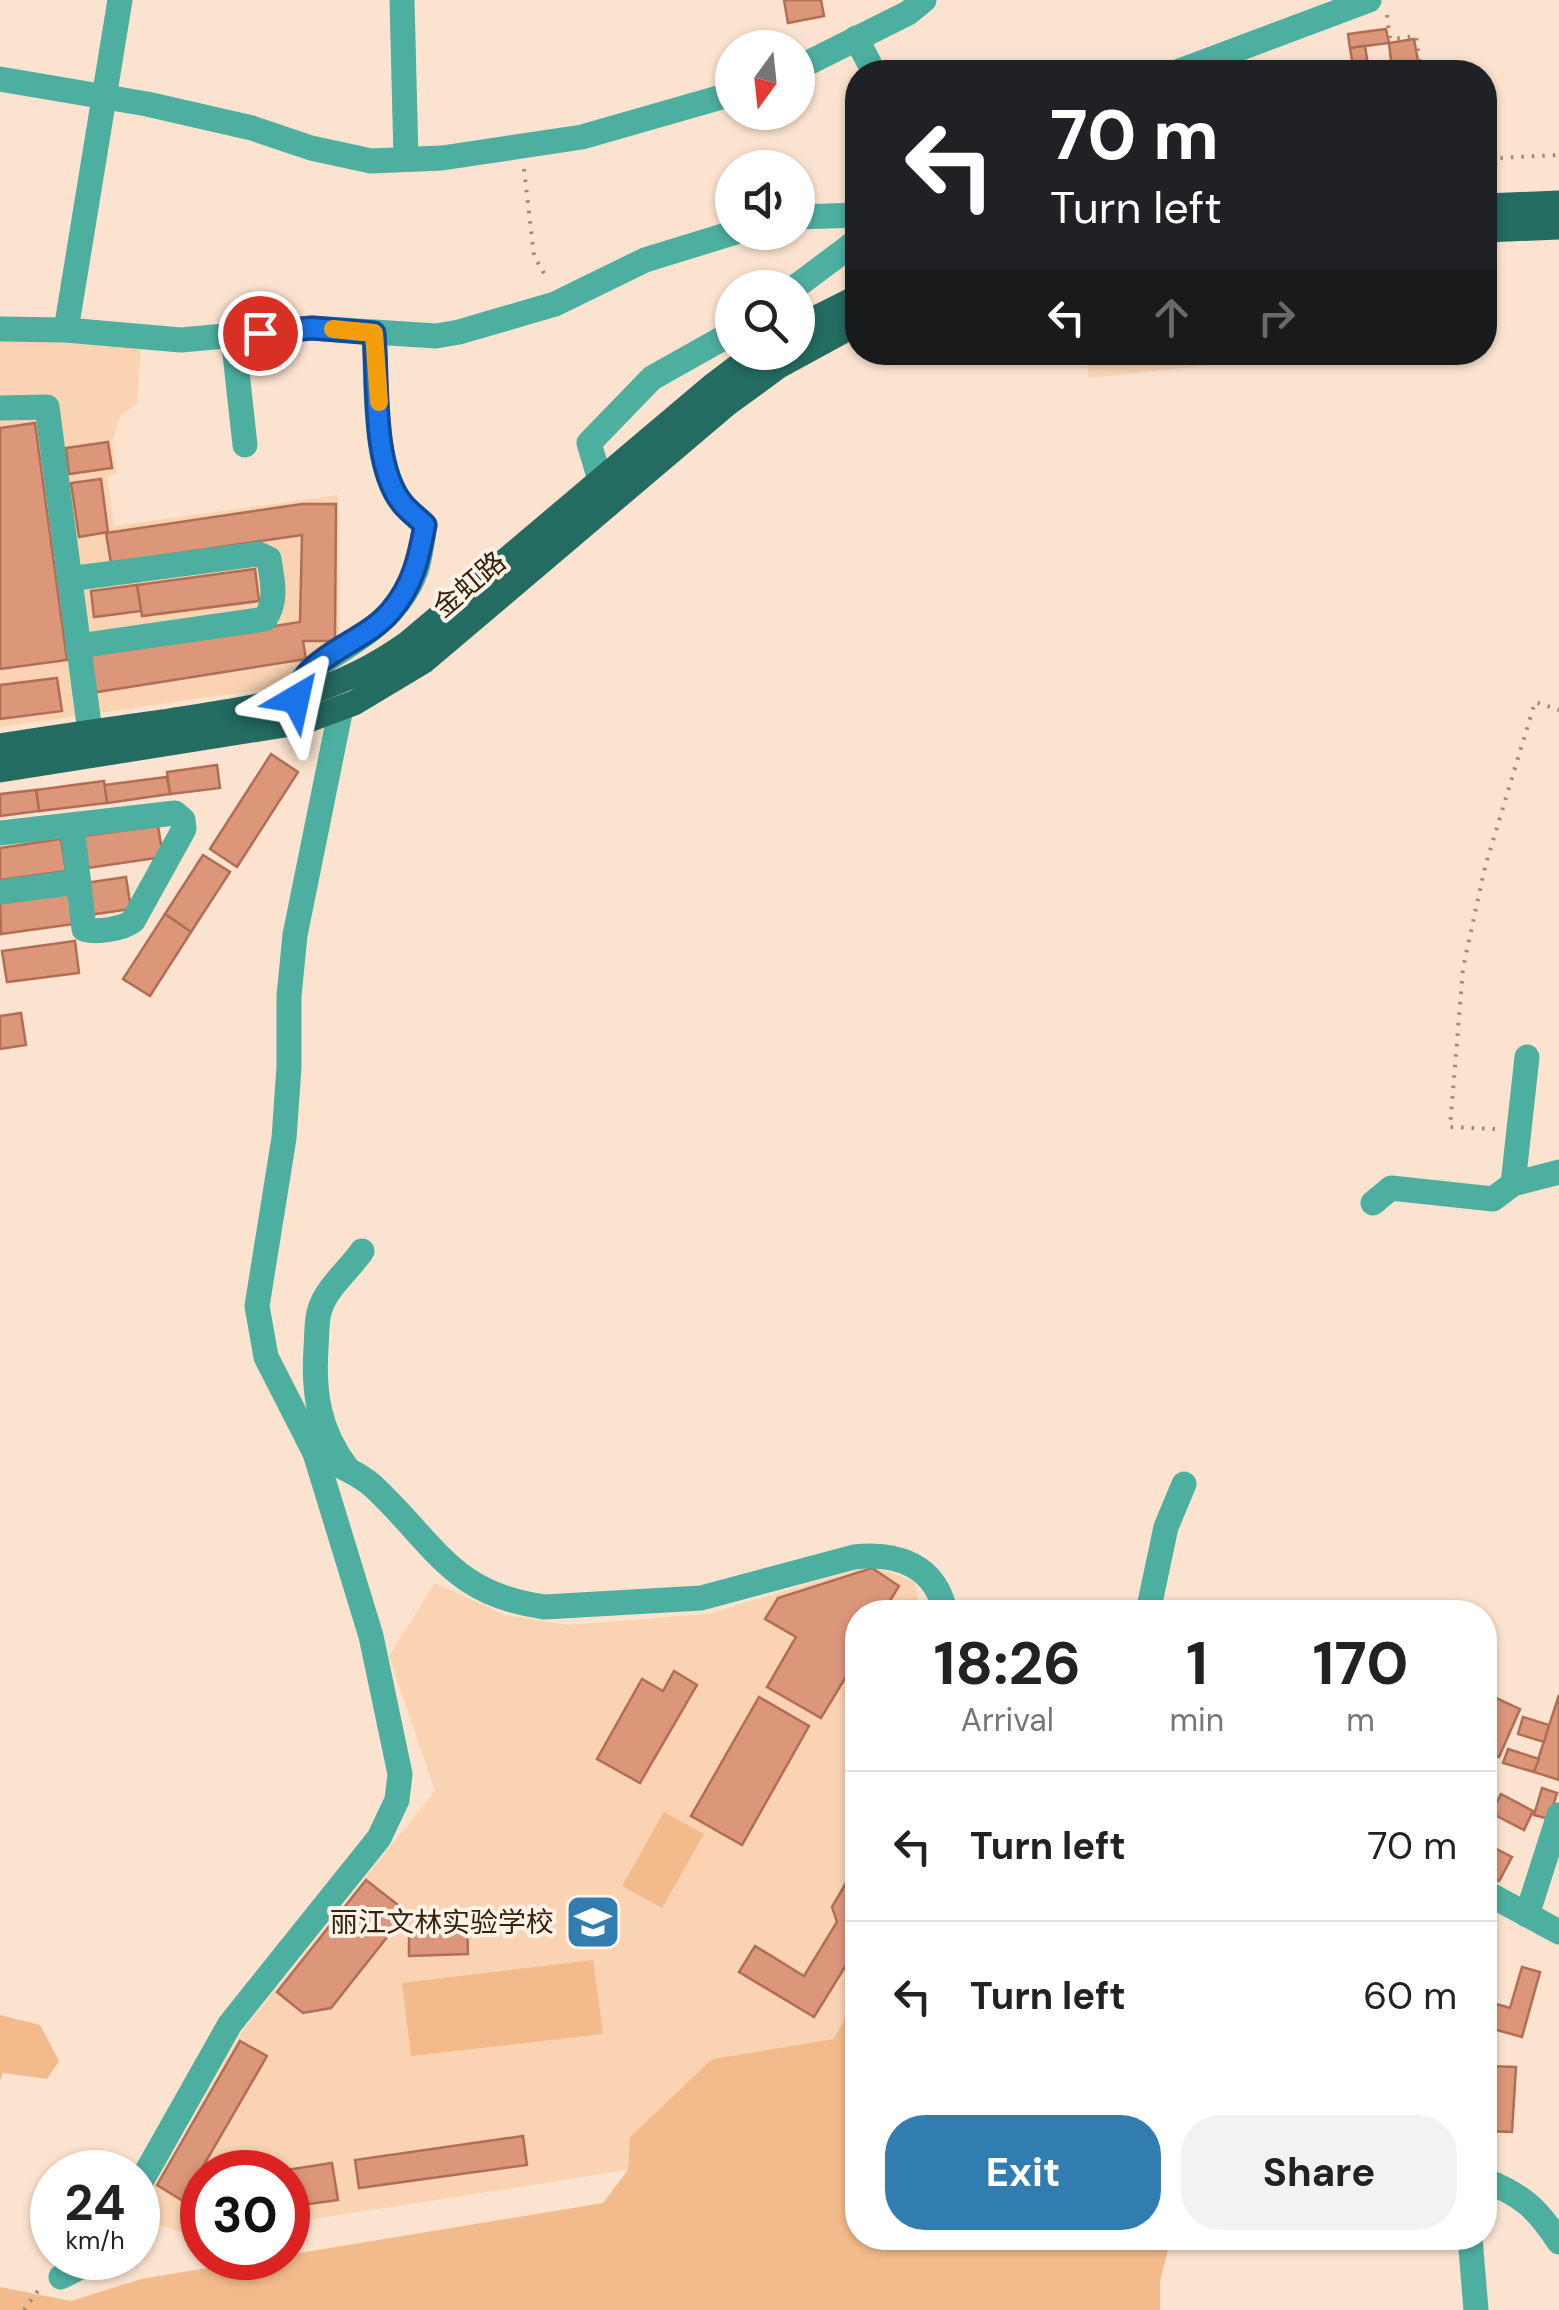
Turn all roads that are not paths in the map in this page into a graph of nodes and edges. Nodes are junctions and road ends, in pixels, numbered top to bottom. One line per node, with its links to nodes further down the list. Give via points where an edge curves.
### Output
1 (120, 0): 10 (street)
2 (402, 0): 12 (street)
3 (924, 0): 5 (street)
4 (1369, 0): 8 (street)
5 (856, 38): 6 (street); 7 (street)
6 (815, 59)
7 (868, 60)
8 (1209, 60)
9 (0, 78): 10 (street)
10 (104, 96): 12 (street, via 252,128 350,158); 25 (street)
11 (715, 99): 12 (street, via 582,138)
12 (406, 160)
13 (1559, 204): 14 (main road)
14 (1497, 212)
15 (845, 215): 16 (street)
16 (815, 216)
17 (1497, 216): 18 (main road)
18 (1559, 227)
19 (715, 238): 27 (street, via 645,260 562,300 459,332)
20 (845, 250): 21 (street)
21 (815, 272)
22 (845, 303): 23 (main road)
23 (815, 319)
24 (0, 329): 25 (street)
25 (66, 330): 28 (street, via 181,340)
26 (845, 330): 37 (main road, 金虹路, via 753,385 424,661)
27 (374, 333): 28 (street, via 312,328); 36 (street, via 383,458 401,502 425,525 416,570 381,622 310,670)
28 (233, 336): 32 (street)
29 (715, 343): 33 (street, via 652,378 589,443)
30 (733, 370): 33 (main road, 金虹路)
31 (0, 408): 34 (street, via 47,406)
32 (245, 445)
33 (600, 480): 36 (main road, 金虹路, via 398,650 344,682)
34 (69, 578): 35 (street); 35 (street, via 258,554 269,559 274,595 265,619)
35 (78, 646): 38 (street)
36 (296, 699): 38 (main road, 金虹路)
37 (342, 708): 40 (main road, 金虹路, via 276,729); 50 (street, via 293,950 284,1138 257,1290 266,1357)
38 (90, 732): 39 (main road, 金虹路)
39 (0, 746)
40 (0, 770)
41 (72, 824): 42 (street); 43 (street); 43 (street, via 175,813 184,829 128,926 84,929)
42 (0, 832)
43 (77, 882): 44 (street)
44 (0, 892)
45 (1527, 1057): 47 (street)
46 (1559, 1172): 47 (street)
47 (1513, 1184): 48 (street, via 1492,1199 1391,1188)
48 (1373, 1203)
49 (362, 1252): 51 (street, via 319,1311 314,1381 322,1423)
50 (315, 1453): 51 (street); 59 (street, via 371,1636 399,1760 397,1800 378,1838 230,2024)
51 (350, 1472): 53 (street, via 373,1485 451,1570 521,1604 701,1598 878,1555 922,1571)
52 (1184, 1484): 54 (street, via 1166,1526)
53 (942, 1600)
54 (1151, 1600)
55 (1559, 1815): 57 (street)
56 (1497, 1903): 57 (street)
57 (1527, 1915): 58 (street)
58 (1559, 1932)
59 (159, 2150)
60 (1497, 2185): 61 (street, via 1521,2196)
61 (1559, 2242)
62 (1471, 2250): 63 (street)
63 (1476, 2310)

